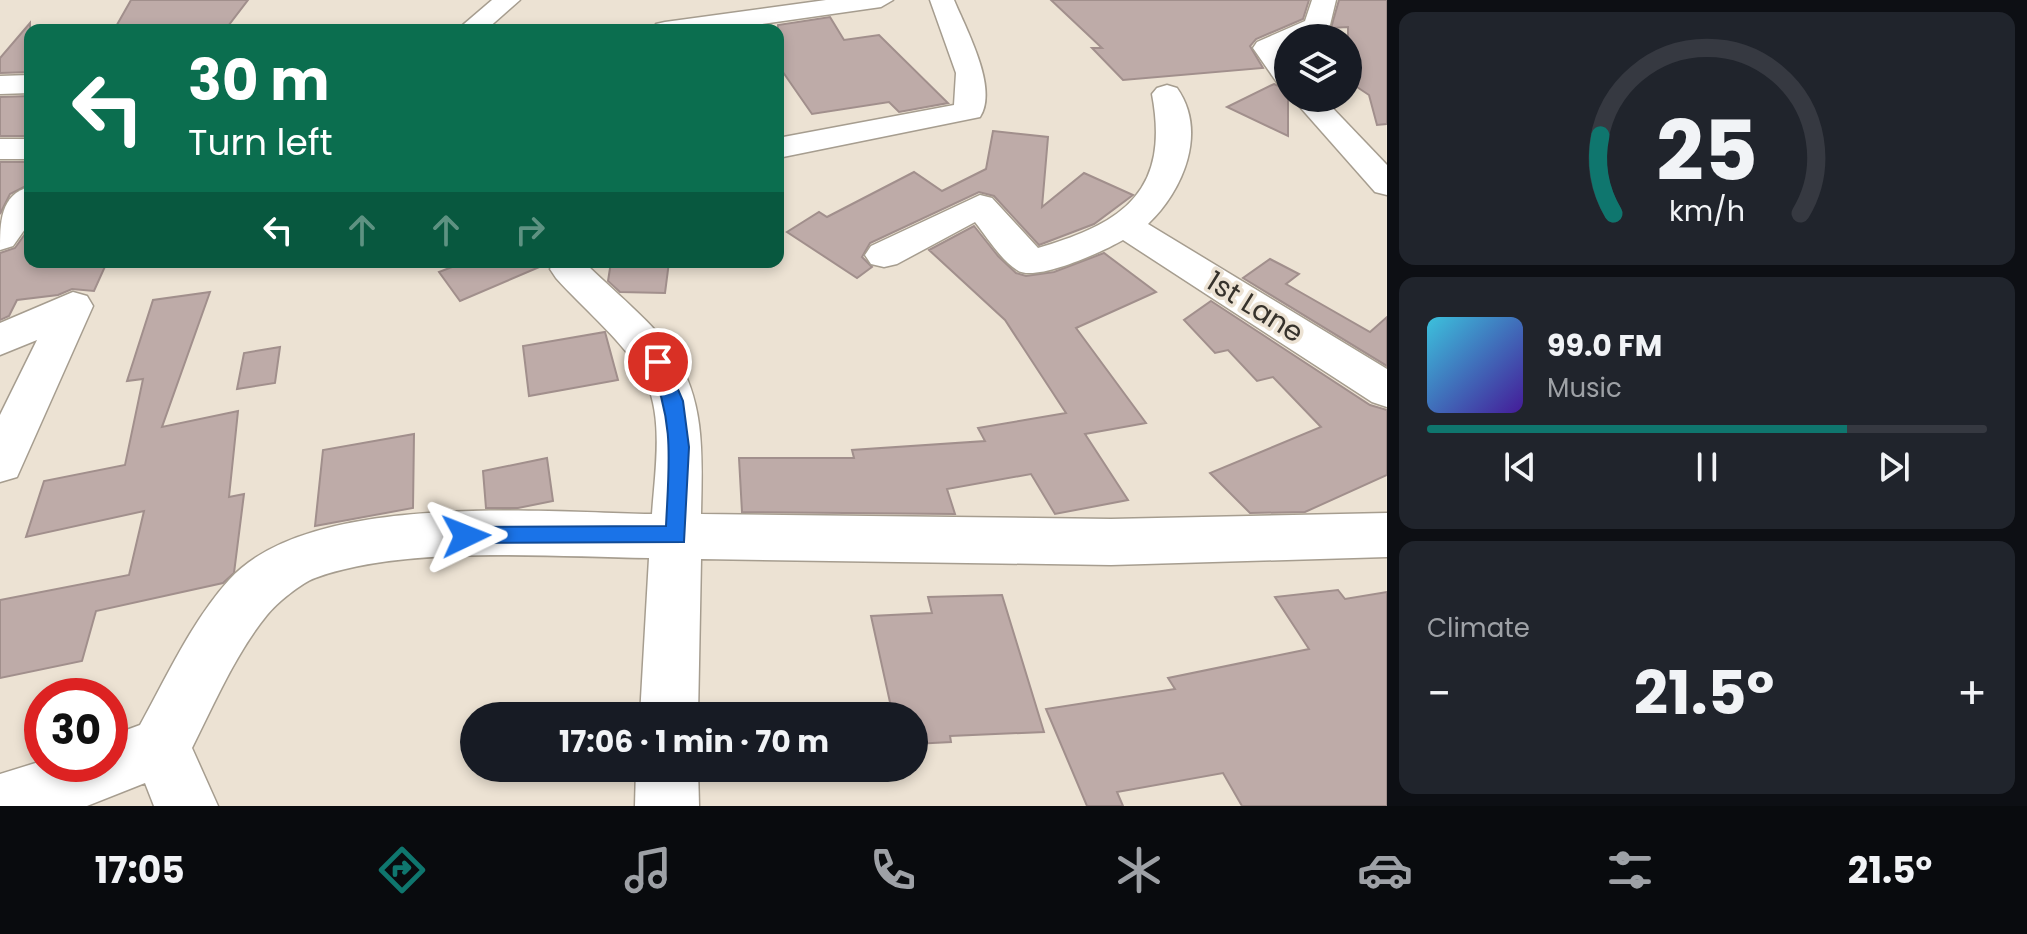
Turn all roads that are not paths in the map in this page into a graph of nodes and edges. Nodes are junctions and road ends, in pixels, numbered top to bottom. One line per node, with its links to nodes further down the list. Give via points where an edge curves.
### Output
1 (508, 0): 5 (street)
2 (881, 0): 6 (street)
3 (942, 0): 14 (street, via 970,73 969,111)
4 (1324, 0): 7 (street)
5 (478, 24)
6 (708, 24)
7 (1317, 24)
8 (1274, 45): 9 (street, via 1267,48)
9 (1274, 62)
10 (24, 84): 11 (street)
11 (0, 85)
12 (1167, 94): 19 (street, via 1175,133 1167,178 1146,207)
13 (1320, 112): 17 (street)
14 (784, 147)
15 (0, 149): 16 (street)
16 (24, 149)
17 (1387, 185)
18 (24, 205): 20 (street)
19 (1123, 224): 21 (street, via 1070,251 1030,262 980,206); 24 (street, 1st Lane)
20 (0, 238)
21 (884, 255)
22 (569, 269): 26 (street, via 658,362 674,401 679,447)
23 (0, 340): 25 (street, via 73,306)
24 (1387, 390)
25 (0, 463)
26 (676, 535): 27 (street, via 1111,542); 28 (street); 29 (street, via 375,540 298,559 249,596 201,670)
27 (1387, 535)
28 (670, 702)
29 (161, 747): 31 (street); 32 (street)
30 (667, 782): 33 (street)
31 (0, 805)
32 (186, 806)
33 (667, 806)

